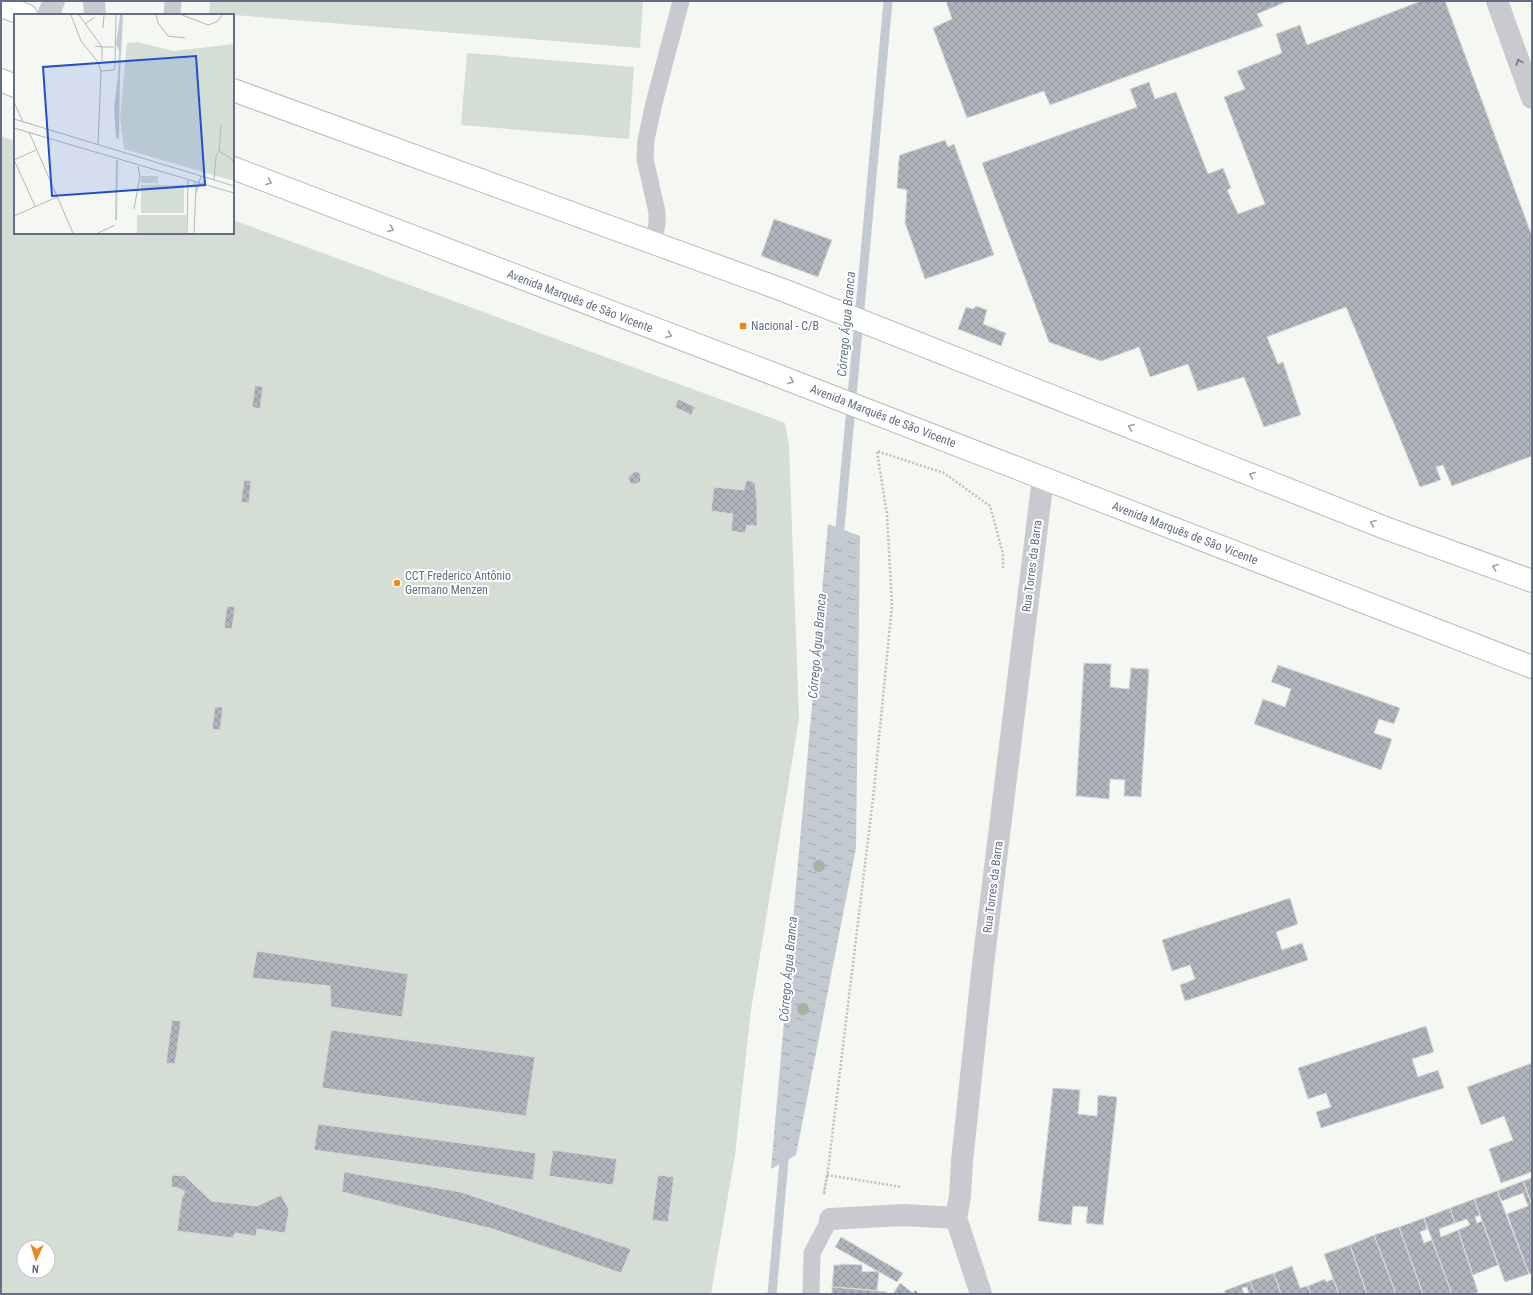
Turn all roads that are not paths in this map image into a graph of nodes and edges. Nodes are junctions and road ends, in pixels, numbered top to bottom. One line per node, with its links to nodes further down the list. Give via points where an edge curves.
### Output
1 (54, 1): 8 (street)
2 (94, 1): 9 (street)
3 (173, 1): 10 (lane)
4 (681, 1): 16 (lane, via 654,103 645,150 657,212 658,224)
5 (1497, 1): 14 (street, one-way to 5)
6 (1, 6): 7 (main road)
7 (23, 14)
8 (48, 14)
9 (95, 14)
10 (172, 14)
11 (1, 80): 12 (main road)
12 (14, 86)
13 (234, 90): 16 (main road)
14 (1532, 98)
15 (234, 168): 17 (main road, Avenida Marquês de São Vicente, one-way to 17)
16 (653, 243): 18 (main road, one-way to 16, via 1388,528 782,290)
17 (1043, 478): 19 (main road, Avenida Marquês de São Vicente); 20 (street, Rua Torres da Barra, via 982,973)
18 (1532, 581)
19 (1532, 667)
20 (956, 1218): 21 (street, via 904,1215); 23 (street, Rua Torres da Barra)
21 (830, 1219): 22 (lane, via 812,1253)
22 (811, 1294)
23 (981, 1294)

